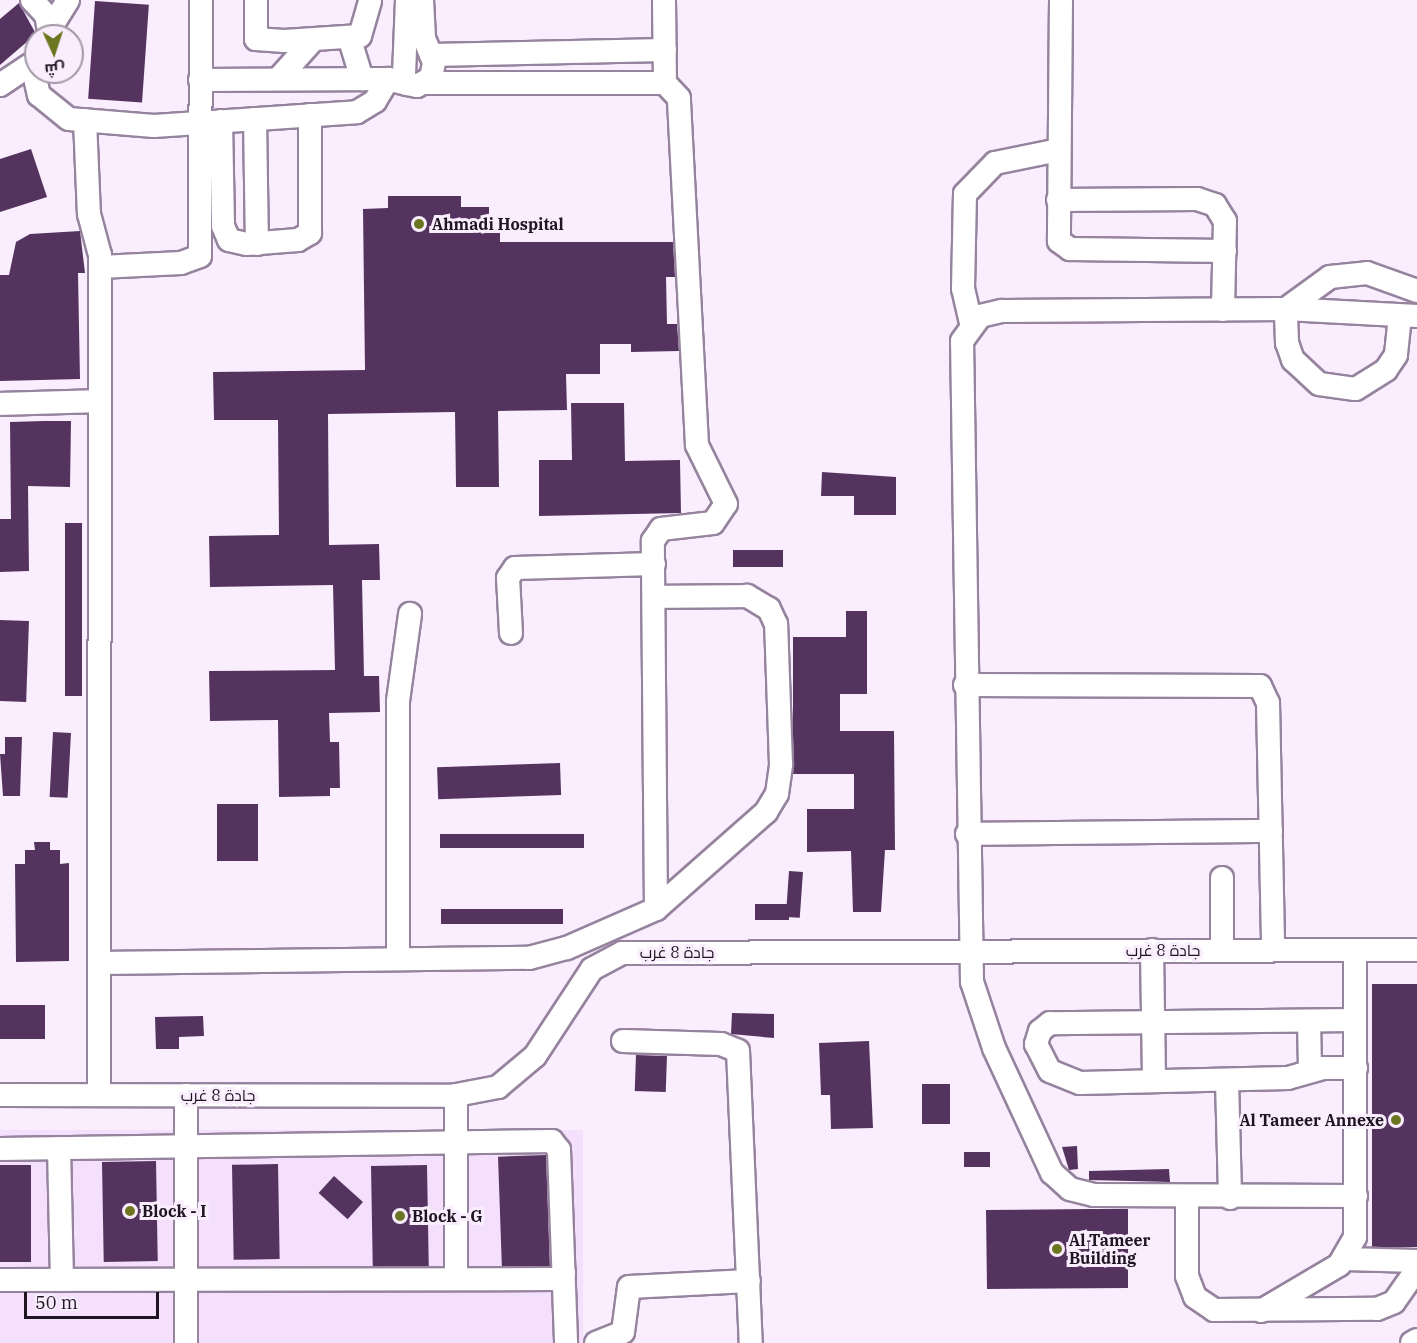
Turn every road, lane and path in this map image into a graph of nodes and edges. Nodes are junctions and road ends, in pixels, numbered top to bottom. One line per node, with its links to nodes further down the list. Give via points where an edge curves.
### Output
1 (32, 0): 10 (street, via 46,15)
2 (68, 0): 11 (street)
3 (201, 0): 19 (street)
4 (256, 0): 12 (street, via 256,39)
5 (370, 0): 13 (street, via 363,31)
6 (408, 0): 22 (street)
7 (422, 0): 16 (street)
8 (664, 0): 14 (street)
9 (1061, 0): 30 (street)
10 (48, 24)
11 (55, 24)
12 (313, 40): 13 (street); 20 (street)
13 (351, 40): 18 (street)
14 (665, 50): 15 (street); 23 (street)
15 (464, 53): 16 (street); 21 (street)
16 (431, 55): 22 (street, via 433,72)
17 (24, 69): 25 (street)
18 (362, 79): 20 (street); 22 (street)
19 (200, 80): 20 (street); 29 (street)
20 (278, 80)
21 (463, 81): 22 (street); 23 (street)
22 (407, 82): 26 (street, via 357,112)
23 (665, 83): 42 (street, via 679,98 697,445 726,504 713,523 657,532)
24 (37, 84): 28 (street, via 39,95 57,112)
25 (0, 85)
26 (310, 115): 27 (street); 32 (street, via 310,233 298,240)
27 (255, 119): 29 (street); 32 (street)
28 (85, 120): 29 (street, via 154,126); 34 (street, via 89,214)
29 (210, 122): 32 (street, via 225,235); 34 (street, via 200,256 181,263)
30 (1059, 150): 31 (street); 39 (street, via 995,163 964,194 963,289)
31 (1058, 200): 33 (street, via 1207,200 1225,221); 33 (street, via 1058,237 1067,248)
32 (257, 244)
33 (1225, 251): 37 (street)
34 (100, 267): 40 (street)
35 (1417, 291): 36 (street, via 1385,277 1348,273 1313,285)
36 (1286, 309): 37 (street); 38 (street); 38 (street, via 1293,360 1319,384 1337,390 1372,382 1386,370 1396,355)
37 (1223, 310): 39 (street, via 1002,311)
38 (1409, 316)
39 (971, 323): 46 (street, via 962,351)
40 (100, 401): 41 (street); 58 (street)
41 (0, 404)
42 (654, 564): 43 (street); 45 (street, via 515,568 508,578)
43 (655, 597): 50 (street); 50 (street, via 747,597 769,609 776,624 781,764 777,794 766,812)
44 (410, 614): 57 (street, via 398,701)
45 (511, 633)
46 (965, 685): 47 (street, via 1260,686 1268,703); 48 (street)
47 (1271, 831): 48 (street); 53 (street)
48 (967, 834): 56 (street)
49 (1222, 878): 52 (street)
50 (656, 909): 57 (street, via 542,956)
51 (1152, 950): 52 (street, جادة 8 غرب); 56 (street, جادة 8 غرب); 61 (street)
52 (1222, 950): 53 (street, جادة 8 غرب)
53 (1273, 950): 54 (street, جادة 8 غرب)
54 (1355, 950): 55 (street, جادة 8 غرب); 59 (street)
55 (1417, 950)
56 (970, 951): 70 (street, جادة 8 غرب, via 614,955 592,969 535,1056 498,1087); 77 (street, via 972,982 986,1026 1059,1182 1081,1194)
57 (398, 958): 58 (street)
58 (99, 963): 68 (street)
59 (1355, 1020): 60 (street); 63 (street)
60 (1309, 1021): 61 (street); 64 (street)
61 (1153, 1022): 66 (street); 66 (street, via 1050,1023 1040,1031 1036,1044 1050,1071 1063,1080)
62 (622, 1041): 86 (street, via 720,1044 738,1051)
63 (1356, 1068): 64 (street); 75 (street)
64 (1310, 1070): 65 (street, via 1288,1078)
65 (1227, 1080): 66 (street); 76 (street)
66 (1154, 1081)
67 (0, 1095): 68 (street, جادة 8 غرب)
68 (99, 1095): 69 (street, جادة 8 غرب)
69 (186, 1095): 70 (street, جادة 8 غرب); 72 (street)
70 (456, 1095): 71 (street)
71 (455, 1143): 72 (street); 81 (street, via 552,1141 559,1150); 85 (street)
72 (185, 1146): 73 (street); 84 (street)
73 (59, 1148): 74 (street); 83 (street)
74 (0, 1149)
75 (1356, 1196): 76 (street); 78 (street, via 1355,1237)
76 (1230, 1198): 77 (street)
77 (1187, 1199): 87 (street, via 1187,1276 1196,1297 1214,1310)
78 (1345, 1259): 79 (street); 87 (street)
79 (1417, 1261)
80 (1417, 1269): 87 (street, via 1394,1302 1377,1309)
81 (564, 1274): 85 (street, via 555,1279); 90 (street)
82 (0, 1280): 83 (street)
83 (62, 1280): 84 (street)
84 (186, 1280): 85 (street); 89 (street)
85 (456, 1280)
86 (749, 1281): 91 (street, via 629,1287 623,1332); 92 (street)
87 (1261, 1311)
88 (1417, 1340): 93 (street)
89 (186, 1343)
90 (566, 1343)
91 (596, 1343)
92 (751, 1343)
93 (1412, 1343)

